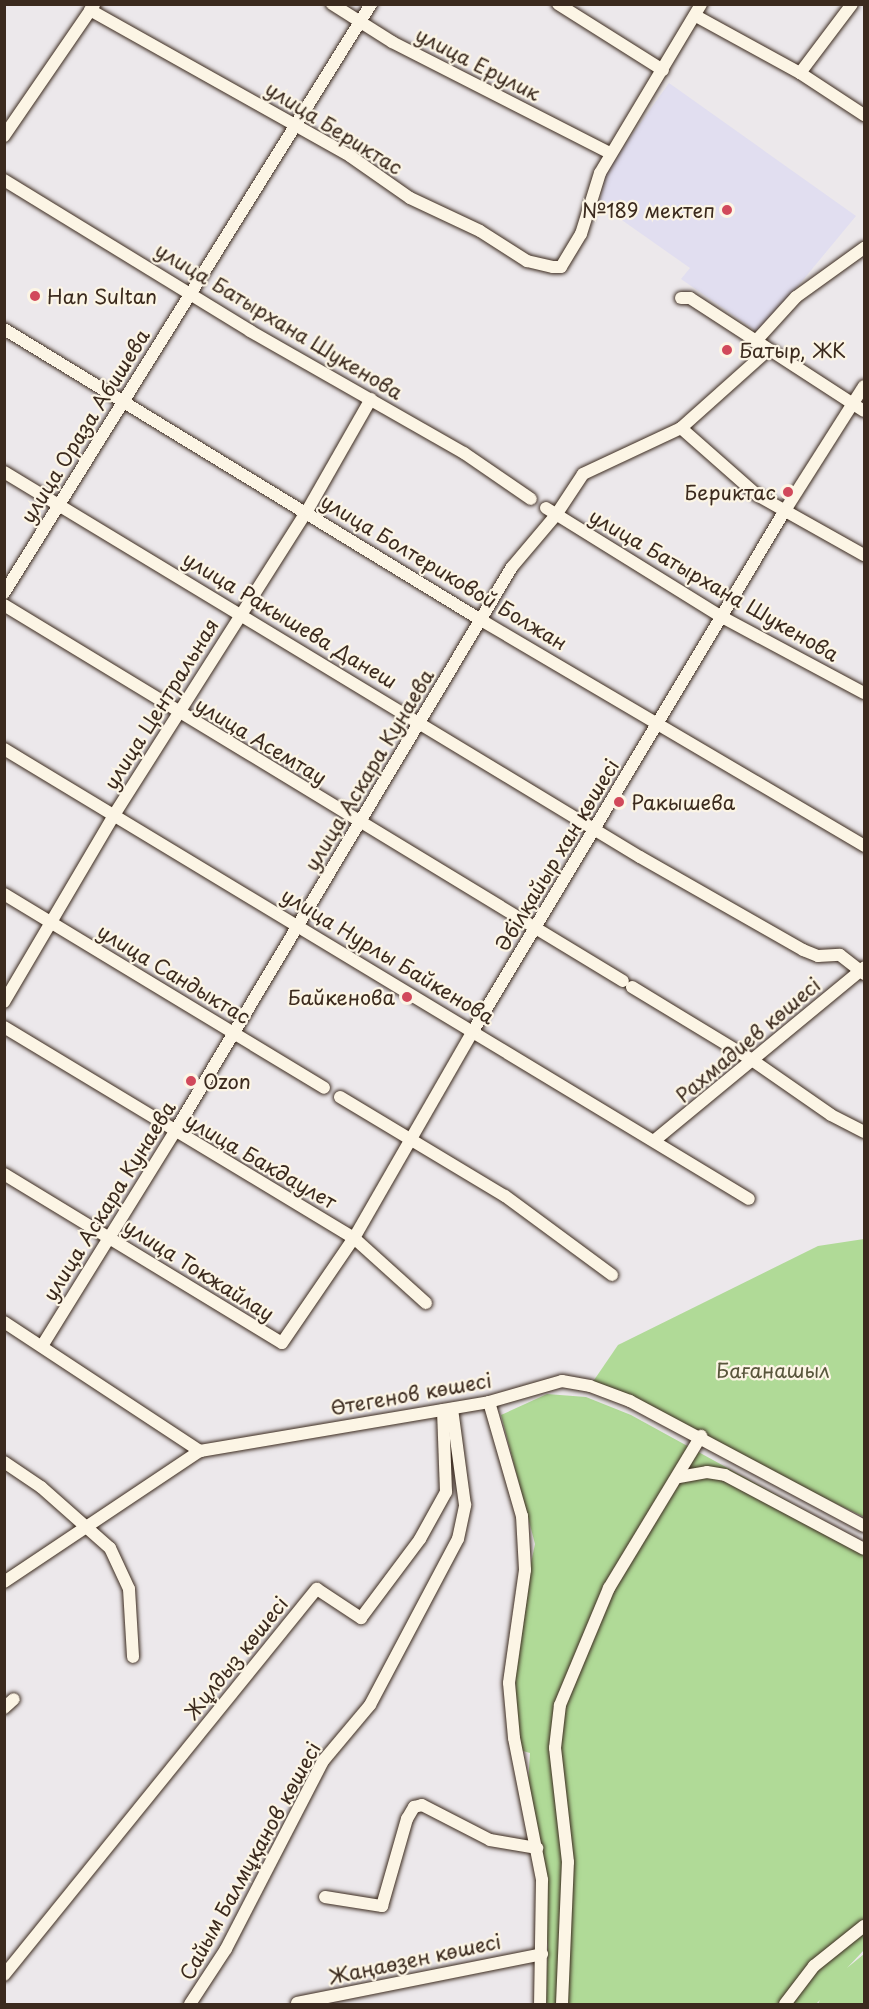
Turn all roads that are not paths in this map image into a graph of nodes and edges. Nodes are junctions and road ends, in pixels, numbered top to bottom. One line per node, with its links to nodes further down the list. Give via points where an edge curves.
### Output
1 (332, 4): 7 (street, улица Ерулик)
2 (371, 4): 7 (street, улица Ораза Абишева)
3 (558, 4): 8 (street)
4 (852, 4): 9 (street)
5 (92, 7): 11 (street, улица Бериктас); 12 (street)
6 (698, 10): 8 (street); 9 (street)
7 (362, 20): 11 (street, улица Ораза Абишева); 13 (street, улица Ерулик, via 392,42)
8 (663, 70): 13 (street)
9 (800, 73): 10 (street)
10 (864, 115)
11 (295, 124): 13 (street, улица Бериктас, via 410,198 480,231 527,261 561,267 581,234); 16 (street, улица Ораза Абишева)
12 (4, 136)
13 (610, 153)
14 (4, 180): 16 (street, улица Батырхана Шукенова)
15 (864, 248): 19 (street, via 801,293)
16 (190, 292): 22 (street, улица Батырхана Шукенова); 23 (street, улица Ораза Абишева)
17 (681, 298): 19 (street, via 690,298)
18 (4, 329): 23 (street, улица Болтериковой Болжан)
19 (755, 342): 20 (street)
20 (767, 351): 24 (street); 26 (street, улица Аскара Кунаева)
21 (864, 386): 24 (street, Әбілқайыр хан көшесі)
22 (371, 399): 28 (street, улица Батырхана Шукенова, via 464,453); 30 (street, улица Центральная)
23 (124, 400): 29 (street, улица Ораза Абишева); 30 (street, улица Болтериковой Болжан)
24 (853, 404): 25 (street); 32 (street, Әбілқайыр хан көшесі)
25 (864, 411)
26 (681, 428): 31 (street, улица Аскара Кунаева, via 583,474); 32 (street, via 748,488)
27 (4, 472): 29 (street, улица Ракышева Данеш)
28 (531, 499)
29 (60, 504): 34 (street, улица Ораза Абишева); 36 (street, улица Ракышева Данеш)
30 (307, 511): 36 (street, улица Центральная); 38 (street, улица Болтериковой Болжан)
31 (551, 511): 37 (street, улица Батырхана Шукенова); 38 (street, улица Аскара Кунаева)
32 (784, 512): 33 (street); 37 (street, Әбілқайыр хан көшесі)
33 (864, 555)
34 (4, 593)
35 (4, 605): 40 (street, улица Асемтау)
36 (242, 613): 40 (street, улица Центральная); 41 (street, улица Ракышева Данеш)
37 (722, 617): 39 (street, улица Батырхана Шукенова); 42 (street, Әбілқайыр хан көшесі)
38 (481, 620): 41 (street, улица Аскара Кунаева); 42 (street, улица Болтериковой Болжан)
39 (864, 693)
40 (178, 714): 44 (street, улица Центральная); 45 (street, улица Асемтау)
41 (422, 723): 45 (street, улица Аскара Кунаева); 46 (street, улица Ракышева Данеш)
42 (659, 724): 46 (street, Әбілқайыр хан көшесі); 47 (street, улица Болтериковой Болжан)
43 (4, 749): 44 (street, улица Нурлы Байкенова)
44 (114, 815): 49 (street, улица Центральная); 50 (street, улица Нурлы Байкенова)
45 (360, 823): 50 (street, улица Аскара Кунаева); 51 (street, улица Асемтау)
46 (595, 831): 51 (street, Әбілқайыр хан көшесі); 52 (street, улица Ракышева Данеш, via 802,950 818,956 840,955)
47 (864, 846)
48 (4, 894): 49 (street, улица Сандыктас)
49 (52, 924): 53 (street, улица Центральная); 56 (street, улица Сандыктас)
50 (298, 925): 55 (street, улица Нурлы Байкенова); 56 (street, улица Аскара Кунаева)
51 (535, 928): 55 (street, Әбілқайыр хан көшесі); 57 (street, улица Асемтау)
52 (863, 971): 57 (street, Рахмадиев көшесі)
53 (4, 1002)
54 (4, 1027): 61 (street, улица Бакдаулет)
55 (473, 1031): 62 (street, улица Нурлы Байкенова); 63 (street, Әбілқайыр хан көшесі)
56 (234, 1032): 58 (street, улица Сандыктас); 61 (street, улица Аскара Кунаева)
57 (752, 1060): 60 (street, улица Асемтау, via 831,1115); 62 (street, Рахмадиев көшесі)
58 (324, 1088)
59 (340, 1097): 63 (street)
60 (864, 1132)
61 (174, 1133): 66 (street, улица Аскара Кунаева); 67 (street, улица Бакдаулет)
62 (655, 1140): 65 (street, улица Нурлы Байкенова)
63 (410, 1142): 67 (street, Әбілқайыр хан көшесі); 68 (street, via 505,1196)
64 (4, 1174): 66 (street, улица Токжайлау)
65 (749, 1199)
66 (110, 1238): 71 (street, улица Токжайлау); 72 (street, улица Аскара Кунаева)
67 (354, 1238): 69 (street, улица Бакдаулет); 71 (street, Әбілқайыр хан көшесі)
68 (612, 1275)
69 (426, 1303)
70 (4, 1322): 72 (street)
71 (282, 1343)
72 (42, 1346): 76 (street)
73 (489, 1402): 74 (street, Өтегенов көшесі); 75 (street, Өтегенов көшесі, via 562,1381 590,1386 630,1401); 86 (street, via 522,1516 525,1570 508,1683 514,1738)
74 (447, 1410): 76 (street, Өтегенов көшесі); 90 (street, Жұлдыз көшесі, via 446,1492 420,1539 361,1618 317,1589); 92 (street, Сайым Балмұқанов көшесі, via 465,1505 458,1539 370,1705 323,1761 226,1949)
75 (701, 1436): 78 (street); 79 (street, Өтегенов көшесі)
76 (200, 1451): 80 (street)
77 (4, 1462): 80 (street, via 41,1487)
78 (679, 1477): 81 (street, via 707,1472 725,1476); 94 (street, via 609,1588 560,1705 555,1748 568,1862)
79 (864, 1526)
80 (85, 1527): 82 (street); 83 (street, via 110,1548 129,1589)
81 (864, 1549)
82 (4, 1582)
83 (133, 1657)
84 (14, 1699): 85 (street)
85 (4, 1708)
86 (537, 1848): 87 (street, via 490,1840 422,1805 414,1807 407,1819 382,1906); 89 (street, via 542,1880)
87 (325, 1897)
88 (864, 1926): 95 (street, via 814,1966)
89 (542, 1954): 91 (street, Жаңаөзен көшесі); 93 (street)
90 (6, 1971)
91 (297, 2003)
92 (190, 2004)
93 (540, 2004)
94 (562, 2004)
95 (785, 2004)

